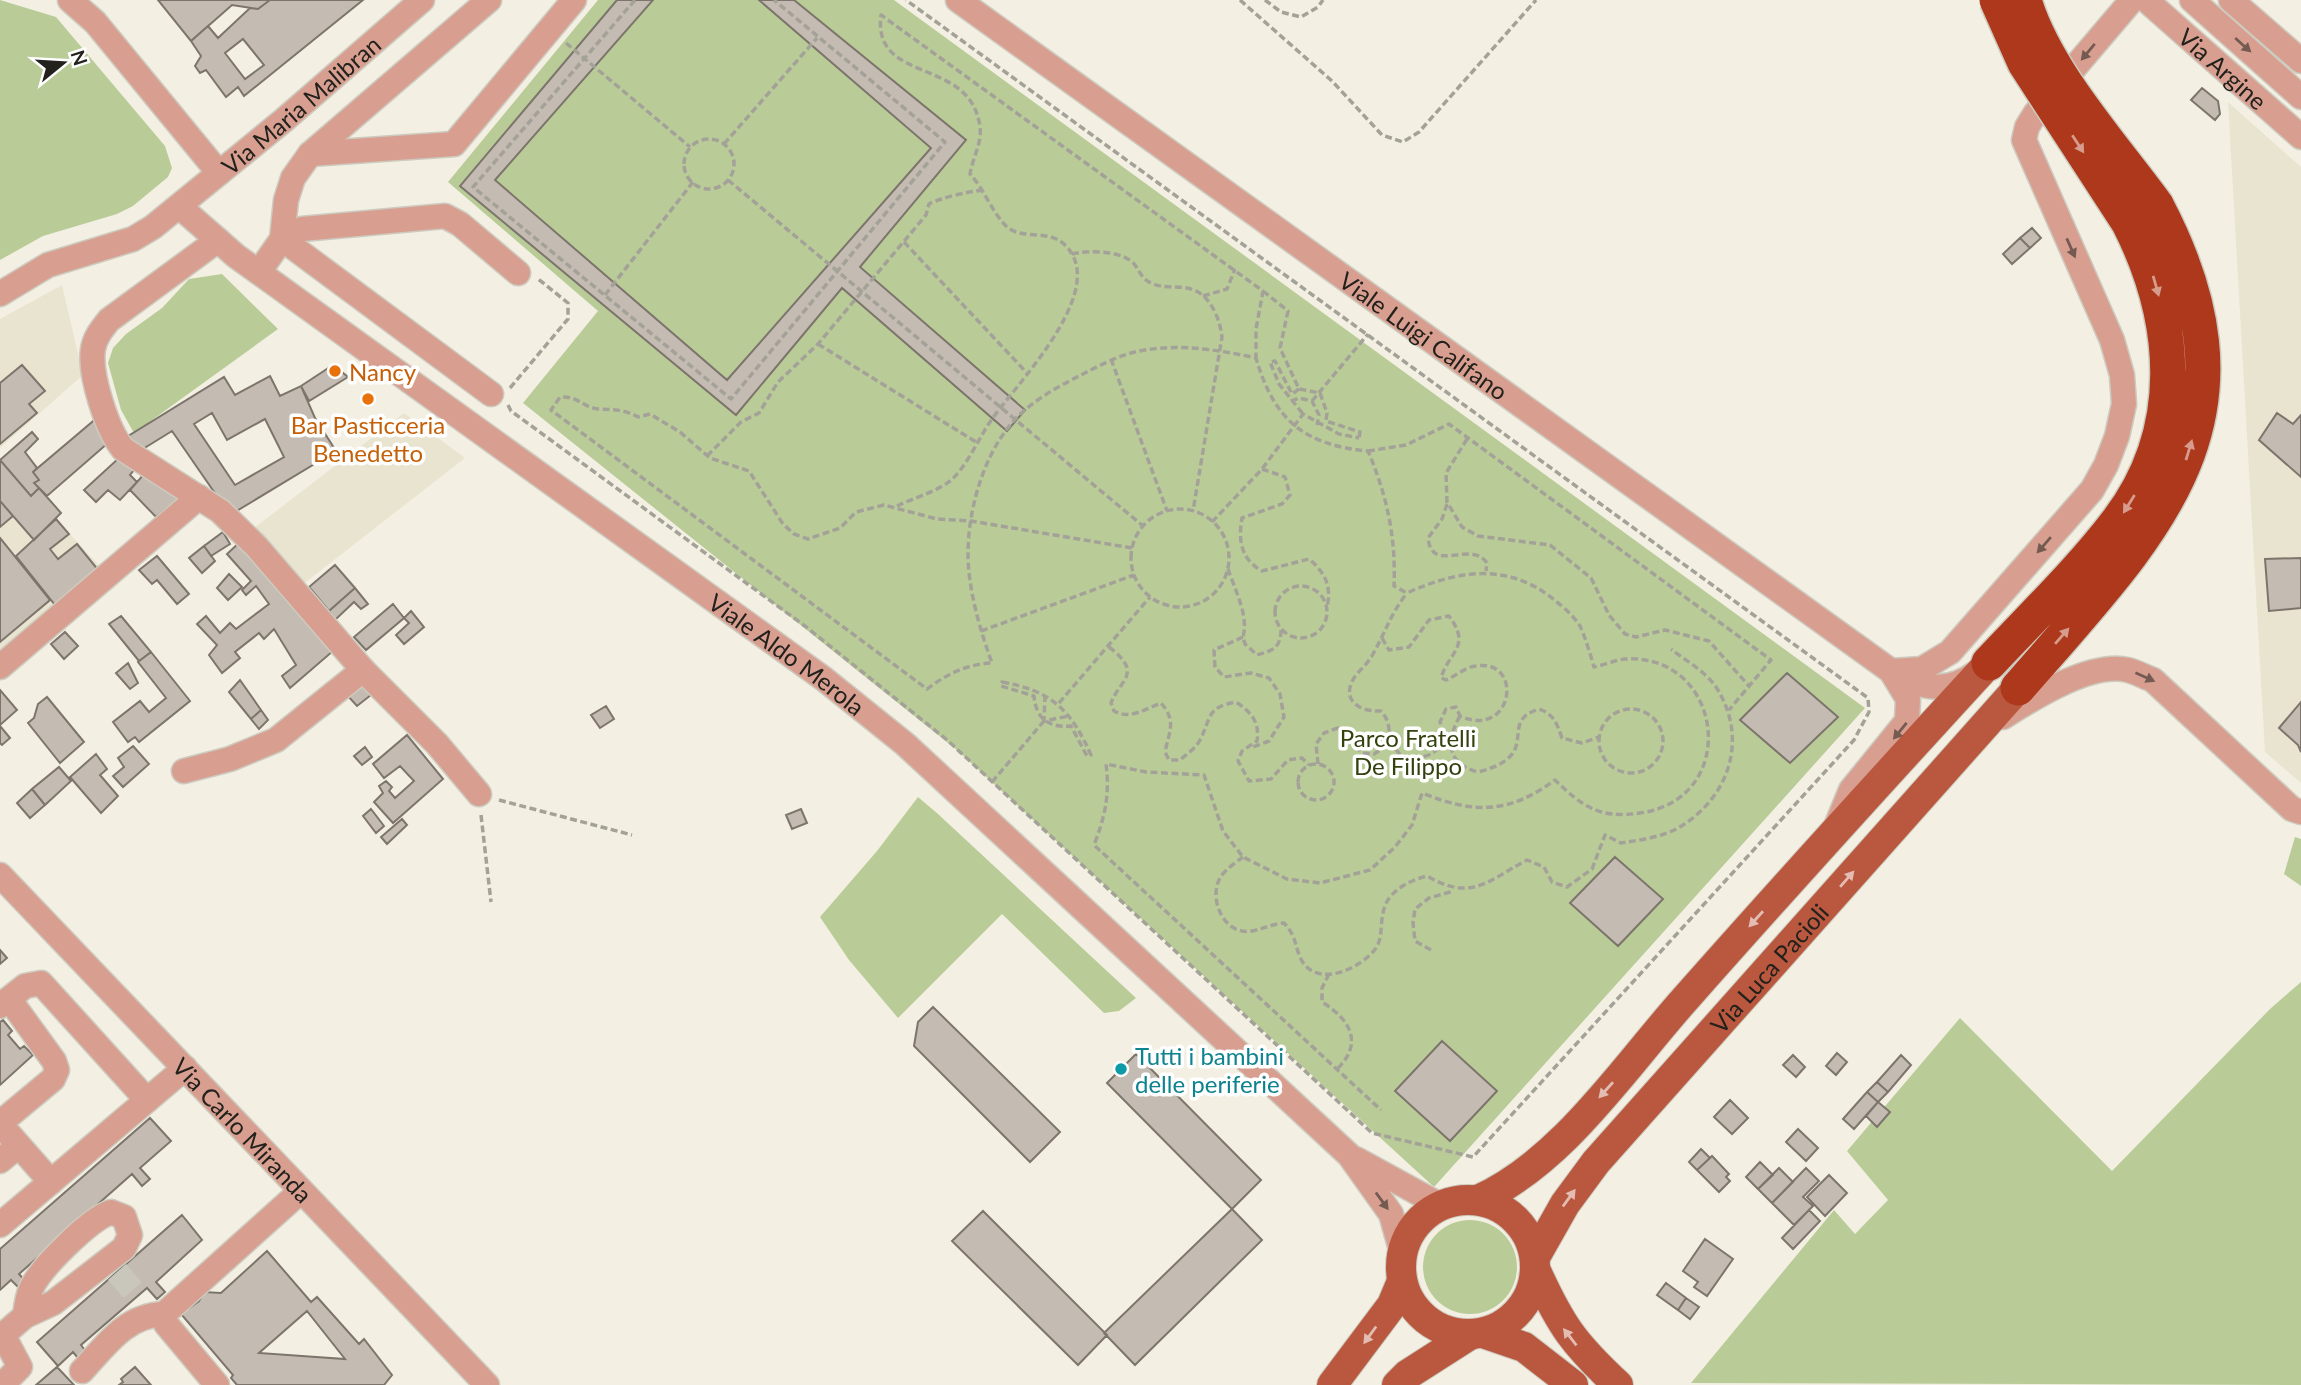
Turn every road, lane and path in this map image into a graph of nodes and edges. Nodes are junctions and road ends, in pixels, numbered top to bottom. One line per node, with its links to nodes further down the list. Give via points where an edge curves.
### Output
1 (70, 0): 28 (street, via 95,22)
2 (422, 0): 28 (street, Via Maria Malibran)
3 (489, 0): 27 (street)
4 (574, 0): 19 (street)
5 (635, 0): 21 (path)
6 (774, 0): 20 (path)
7 (906, 0): 47 (path)
8 (958, 0): 93 (street, Viale Luigi Califano)
9 (1240, 0): 12 (path, via 1332,81 1382,135 1403,142 1419,132)
10 (1265, 0): 11 (path, via 1281,12 1301,17)
11 (1323, 0)
12 (1536, 0)
13 (1997, 0): 33 (highway, one-way to 33, bridge, via 2025,62)
14 (2024, 0): 33 (highway, bridge, via 2043,44)
15 (2132, 0): 93 (street, one-way to 93, via 2035,114 2024,141 2112,340 2124,404 2117,436 2092,491 1950,652 1922,669)
16 (2146, 0): 24 (street, Via Argine)
17 (2192, 0): 23 (street, Via Argine, one-way to 23)
18 (2231, 0): 22 (street)
19 (550, 29): 21 (path); 27 (street, via 454,144)
20 (817, 38): 25 (path); 39 (path, via 945,142)
21 (584, 58): 26 (path); 45 (path, via 473,187)
22 (2301, 61)
23 (2301, 97)
24 (2301, 137)
25 (724, 144): 26 (path, via 710,139); 29 (path, via 733,157)
26 (690, 147): 30 (path, via 685,161)
27 (310, 154): 34 (street, via 293,178)
28 (219, 173): 32 (street, Via Maria Malibran)
29 (728, 180): 30 (path, via 707,188); 39 (path)
30 (693, 182): 45 (path)
31 (983, 190): 36 (path, via 929,204 926,215); 37 (path, via 1007,226 1020,233 1048,235); 38 (path, via 970,174 980,142 972,99 942,77 891,54 882,41 881,15)
32 (180, 207): 35 (street, Viale Aldo Merola); 44 (street, Via Maria Malibran, via 133,239 48,265)
33 (2143, 214): 90 (highway, one-way to 90, via 2169,375 2159,439 2141,484 2119,520); 95 (highway, one-way to 33, via 2134,552 2156,522 2188,457 2202,393 2200,327 2182,262)
34 (282, 239): 40 (street); 41 (street, via 302,229 445,216); 55 (street)
35 (218, 240): 40 (street, Viale Aldo Merola); 69 (street, via 109,320 96,336 92,352 100,400 115,440)
36 (903, 242): 42 (path); 52 (path)
37 (1072, 254): 46 (path, via 1086,250 1113,255 1134,264 1138,274 1155,285 1192,289); 52 (path, via 1077,272 1070,307 1057,335)
38 (1235, 269): 43 (path); 46 (path, via 1227,289)
39 (840, 270): 42 (path); 45 (path, via 730,399)
40 (258, 272): 127 (street, Viale Aldo Merola, via 824,679 905,744)
41 (518, 273)
42 (863, 290): 48 (path); 58 (path)
43 (1264, 291): 50 (path); 53 (path, via 1288,311 1280,348)
44 (0, 294)
45 (605, 295)
46 (1203, 296): 49 (path, via 1221,327)
47 (1368, 334): 54 (path); 109 (path, via 1856,686 1868,698 1870,712 1854,740 1473,1157 1372,1133)
48 (818, 344): 65 (path); 67 (path, via 778,382 759,413 741,422)
49 (1220, 350): 50 (path); 51 (path, via 1145,350); 73 (path)
50 (1256, 358): 62 (path, via 1278,409)
51 (1111, 359): 61 (path, via 1056,388); 72 (path)
52 (1027, 373): 58 (path)
53 (1299, 389): 54 (path); 56 (path, via 1292,394 1275,361 1270,362)
54 (1320, 393): 57 (path); 63 (path, via 1328,413 1326,421 1360,432 1359,438)
55 (491, 394)
56 (1291, 401): 57 (path); 59 (path)
57 (1312, 401): 63 (path, via 1319,415)
58 (1000, 408): 61 (path); 65 (path)
59 (1303, 414): 62 (path); 63 (path)
60 (517, 416): 109 (path, via 805,626 946,739)
61 (1016, 421): 74 (path, via 988,464); 76 (path)
62 (1294, 425): 66 (path, via 1316,441); 68 (path)
63 (1317, 425)
64 (1468, 438): 66 (path, via 1449,424 1406,445); 70 (path, via 1446,473); 94 (path, via 1771,660)
65 (976, 442): 71 (path, via 950,480)
66 (1368, 451): 81 (path, via 1389,507 1394,586)
67 (707, 456): 71 (path, via 749,471 783,524 808,538 840,528 856,512); 85 (path, via 650,414 638,417 596,409 575,396 560,397 551,410 927,689 960,669 992,663)
68 (1262, 469): 75 (path); 83 (path, via 1285,477 1290,495 1282,505 1242,518 1239,537 1247,560 1262,571 1309,559 1325,577)
69 (199, 497): 91 (street); 92 (street, via 257,547)
70 (1447, 502): 79 (path, via 1442,519 1428,538 1429,547 1445,558 1471,551 1482,555); 94 (path, via 1462,527 1478,536 1532,541 1550,545 1564,555 1591,578 1613,621 1625,634 1636,637 1665,630 1709,641)
71 (897, 506): 74 (path, via 912,515)
72 (1167, 511): 73 (path); 76 (path)
73 (1193, 511): 75 (path)
74 (971, 521): 77 (path); 85 (path, via 968,555)
75 (1212, 522): 78 (path, via 1226,543)
76 (1143, 526): 77 (path)
77 (1132, 548): 80 (path)
78 (1228, 569): 82 (path, via 1211,597 1196,605 1164,605); 86 (path, via 1245,627)
79 (1486, 572): 81 (path, via 1428,583); 114 (path, via 1543,589 1579,625 1594,667 1625,659 1642,661 1664,665 1689,684 1704,705 1711,732 1707,758 1695,785 1676,802 1617,817 1590,809 1555,780 1527,797 1484,810 1452,805 1422,793 1412,825 1370,870 1320,883 1286,879)
80 (1134, 575): 82 (path); 85 (path)
81 (1407, 593): 87 (path, via 1388,619)
82 (1150, 597): 88 (path)
83 (1327, 607): 84 (path, via 1324,624 1312,635 1296,637); 84 (path, via 1311,588 1286,590 1276,604)
84 (1282, 628): 86 (path, via 1276,649 1257,655)
85 (981, 631)
86 (1242, 637): 105 (path, via 1214,650 1215,667 1224,677 1251,673 1269,678 1280,694 1284,717 1269,741)
87 (1382, 638): 100 (path, via 1389,650 1409,647 1429,620 1449,616 1459,648 1441,678 1446,681 1472,666 1485,665 1502,673 1507,685 1503,708 1492,718 1483,721); 102 (path, via 1356,676 1351,698 1362,711 1381,711)
88 (1109, 647): 97 (path); 105 (path, via 1121,658 1127,680 1111,703 1114,711 1122,716 1134,714 1161,703 1173,732 1165,752 1169,760 1180,760 1199,742 1218,705 1236,702 1248,710 1258,730)
89 (1671, 649): 98 (path, via 1714,684)
90 (1989, 663): 93 (street, Viale Luigi Califano, via 1960,684 1945,688 1915,685); 112 (main road, Via Luca Pacioli)
91 (0, 667)
92 (363, 670): 108 (street, via 276,740); 110 (street, via 438,744)
93 (1891, 671): 112 (street, Viale Luigi Califano, one-way to 112, via 1908,699 1907,722 1851,790)
94 (1749, 685): 98 (path)
95 (2018, 688): 103 (main road, Via Luca Pacioli)
96 (1045, 695): 97 (path); 101 (path); 101 (path, via 1002,682 1001,686 1034,696)
97 (1059, 703): 99 (path)
98 (1728, 710): 116 (path, via 1735,742 1731,766 1718,793 1677,829 1621,843 1605,835 1592,869 1567,887 1552,883 1544,867 1527,860 1490,883)
99 (1069, 716): 101 (path); 101 (path, via 1091,755 1087,756 1072,726)
100 (1460, 716): 102 (path, via 1456,707 1446,709 1440,722 1445,736 1442,744 1418,758 1395,751); 104 (path, via 1449,739 1451,747 1460,764 1478,772 1503,764 1513,755 1519,746 1520,720 1539,709 1555,719 1562,738 1582,743)
101 (1044, 721): 109 (path)
102 (1390, 731): 106 (path, via 1388,745 1374,754 1354,748 1338,728 1324,733 1315,744)
103 (1973, 736): 111 (street, one-way to 111, via 2030,700 2091,671 2126,669 2153,680); 133 (main road, Via Luca Pacioli, one-way to 103, via 1565,1204 1596,1162)
104 (1599, 737): 104 (path, via 1604,758 1630,774 1651,767 1663,750 1662,728 1638,709 1608,718)
105 (1251, 747): 107 (path, via 1242,751 1238,761 1249,781 1271,779 1288,760 1302,758)
106 (1318, 764): 107 (path); 107 (path, via 1333,775 1334,786 1327,797 1315,801 1304,796 1298,786 1300,774)
107 (1309, 765)
108 (184, 771)
109 (992, 782)
110 (479, 794): 113 (path); 117 (path)
111 (2301, 813)
112 (1834, 831): 130 (main road, Via Luca Pacioli, one-way to 130, via 1564,1137)
113 (632, 835)
114 (1243, 857): 119 (path, via 1220,876 1215,891 1224,920 1251,932 1284,923 1295,934 1303,962); 122 (path, via 1223,831 1204,775 1106,764 1107,807 1094,845)
115 (0, 875): 121 (street, Via Carlo Miranda)
116 (1456, 890): 118 (path, via 1429,898 1415,909 1415,941); 119 (path, via 1427,877 1407,882 1390,896 1381,912 1379,945 1368,959 1352,970)
117 (491, 902)
118 (1431, 950)
119 (1329, 974): 122 (path, via 1322,1002 1335,1010 1351,1036 1352,1049)
120 (4, 1003): 123 (street, via 35,982 47,987); 125 (street, via 57,1070 53,1079)
121 (185, 1068): 123 (street); 129 (street, Via Carlo Miranda)
122 (1336, 1070): 124 (path)
123 (147, 1100): 128 (street)
124 (1381, 1110)
125 (0, 1124): 126 (street)
126 (9, 1154): 128 (street)
127 (1349, 1155): 131 (street, Viale Aldo Merola); 134 (street, Viale Aldo Merola, one-way to 134, via 1391,1214)
128 (51, 1182): 132 (street)
129 (301, 1191): 135 (street); 140 (street, Via Carlo Miranda)
130 (1478, 1200): 131 (main road); 133 (main road, via 1502,1209 1522,1226)
131 (1440, 1205): 134 (main road, via 1416,1225)
132 (0, 1225)
133 (1535, 1264): 138 (main road, via 1525,1304 1514,1317); 146 (main road, one-way to 133, via 1559,1321)
134 (1402, 1267): 138 (main road, via 1413,1306 1422,1316 1444,1330); 143 (main road, one-way to 143, via 1392,1306)
135 (152, 1308): 139 (street, via 124,1327); 142 (street)
136 (25, 1316): 136 (street, via 113,1267 130,1235 124,1217 111,1212 96,1219 44,1270 31,1288); 137 (street)
137 (2, 1333): 141 (street, via 20,1367)
138 (1477, 1334): 144 (main road); 145 (main road, via 1524,1347)
139 (82, 1371)
140 (475, 1381)
141 (2, 1385)
142 (217, 1385)
143 (1332, 1385)
144 (1396, 1385)
145 (1573, 1385)
146 (1618, 1385)

